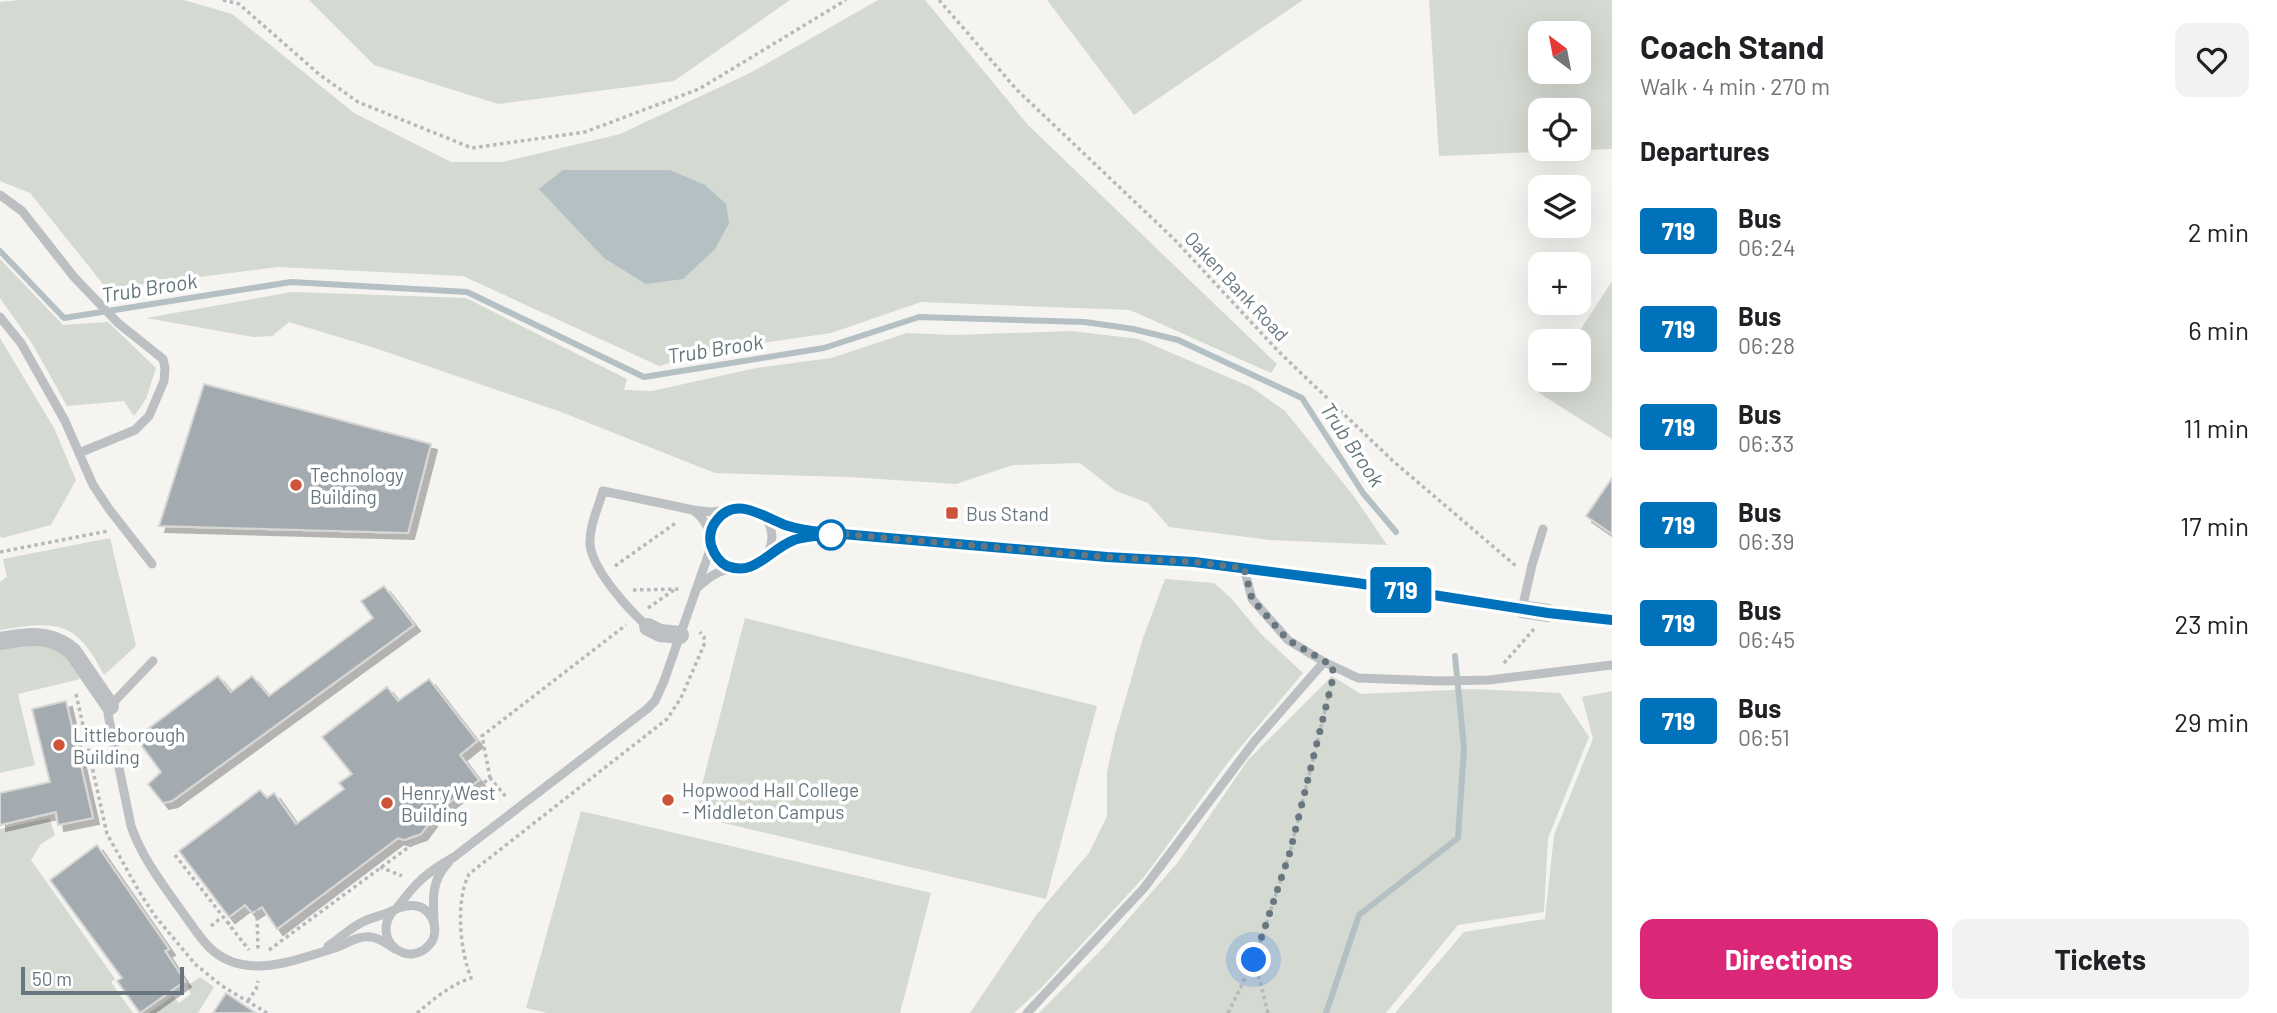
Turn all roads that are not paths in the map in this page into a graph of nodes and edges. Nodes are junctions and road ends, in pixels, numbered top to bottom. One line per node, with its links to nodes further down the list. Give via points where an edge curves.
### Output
1 (0, 195): 3 (lane, via 22,211 118,323 160,355 165,368 149,416 135,430)
2 (0, 317): 3 (lane, via 21,343)
3 (79, 453): 12 (lane, via 93,485)
4 (693, 510): 5 (lane); 8 (lane, via 706,520); 19 (lane, via 603,491 591,529 593,557)
5 (728, 510): 6 (lane, via 749,508); 8 (lane)
6 (759, 513): 9 (lane, via 802,530); 11 (lane, via 771,529)
7 (1543, 529): 16 (lane)
8 (711, 532): 10 (lane)
9 (842, 534): 11 (lane, via 794,540); 13 (lane)
10 (711, 547): 14 (lane, via 716,557); 15 (lane)
11 (766, 557): 14 (lane, via 747,569)
12 (152, 564)
13 (1244, 568): 16 (lane); 23 (lane, via 1252,599 1288,640)
14 (736, 569): 15 (lane, via 723,570)
15 (696, 588): 20 (lane)
16 (1522, 609): 17 (street)
17 (1548, 613): 18 (lane)
18 (1612, 620)
19 (642, 622): 20 (street, via 660,633)
20 (680, 635): 26 (lane, via 659,692 647,709)
21 (0, 641): 25 (street, via 43,636 66,645)
22 (153, 661): 25 (lane)
23 (1329, 664): 24 (lane, via 1358,678 1440,681 1489,680); 31 (lane, via 1254,742 1144,888)
24 (1612, 665)
25 (110, 706): 30 (lane, via 136,842 201,938 218,954 247,966 281,964)
26 (454, 856): 27 (lane, via 426,873); 28 (lane, via 435,885)
27 (395, 910): 28 (lane, via 414,905 430,914); 29 (lane, via 388,918 386,935); 30 (lane, via 359,924)
28 (434, 922): 29 (lane, via 433,939 423,950 411,954)
29 (395, 948): 30 (lane, via 362,937)
30 (316, 954)
31 (1027, 1013)

